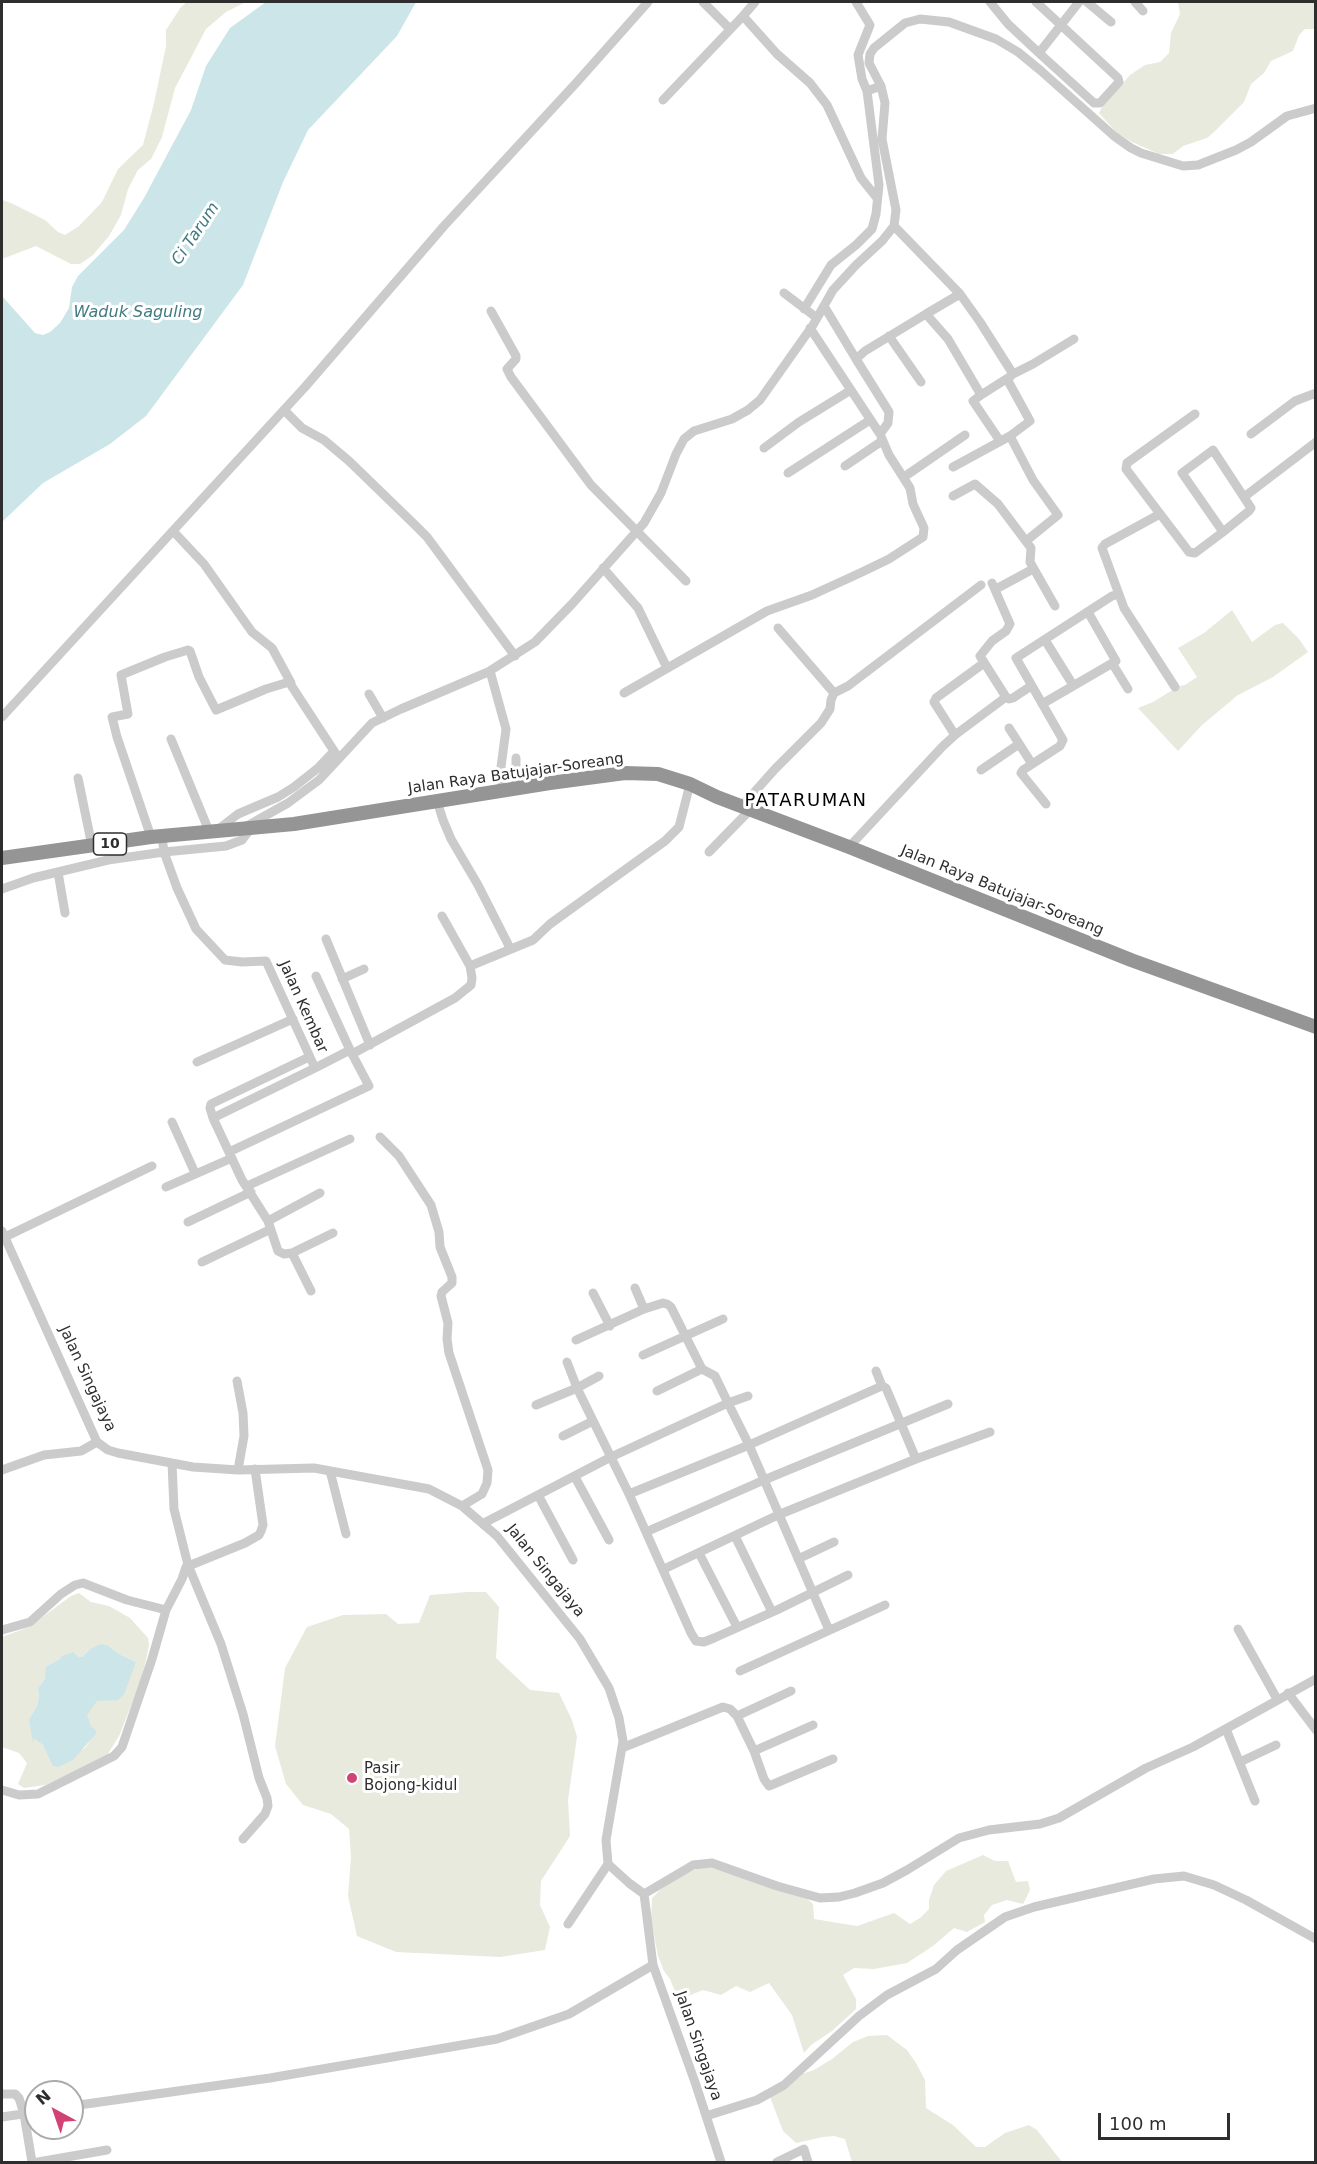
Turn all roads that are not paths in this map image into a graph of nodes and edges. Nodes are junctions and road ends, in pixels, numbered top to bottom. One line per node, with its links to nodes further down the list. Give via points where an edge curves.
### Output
1 (648, 2): 40 (street, via 444,226)
2 (703, 2): 14 (street)
3 (755, 2): 11 (street)
4 (856, 2): 17 (street, via 870,25 858,55)
5 (990, 2): 15 (street)
6 (1036, 2): 13 (street)
7 (1079, 2): 13 (street)
8 (1087, 2): 12 (street)
9 (1135, 2): 10 (street)
10 (1143, 11)
11 (743, 16): 14 (street); 20 (street, via 827,105 861,178)
12 (1111, 22)
13 (1061, 24): 15 (street); 15 (street, via 1119,82 1100,103 1094,103)
14 (730, 29): 18 (street)
15 (1039, 53)
16 (881, 86): 17 (street); 19 (street, via 869,63 870,54 905,23 920,19 949,22 996,39 1026,58 1131,148 1183,166 1198,165 1236,150 1287,116); 21 (street, via 885,103 883,149 896,210)
17 (867, 91): 20 (street, via 879,185)
18 (663, 100)
19 (1316, 108)
20 (877, 198): 22 (street, via 872,229)
21 (894, 226): 23 (street); 25 (street)
22 (831, 265): 23 (street); 27 (street)
23 (845, 278): 26 (street)
24 (784, 293): 27 (street)
25 (960, 294): 29 (street); 35 (street)
26 (824, 306): 30 (street); 34 (street)
27 (804, 309): 30 (street)
28 (491, 311): 58 (street, via 516,356 507,369 511,377 591,485)
29 (926, 314): 32 (street); 39 (street, via 948,339)
30 (817, 318): 31 (street)
31 (810, 328): 37 (street); 58 (street, via 760,400 732,419 687,436 654,507)
32 (889, 336): 34 (street); 36 (street)
33 (1074, 339): 35 (street)
34 (856, 359): 46 (street, via 889,412)
35 (1010, 376): 39 (street); 45 (street, via 1030,421)
36 (921, 382)
37 (851, 390): 42 (street); 49 (street)
38 (1316, 393): 43 (street, via 1295,401)
39 (981, 395): 47 (street, via 973,401)
40 (284, 410): 57 (street); 70 (street, via 302,428 349,461 415,525)
41 (1194, 414): 56 (street, via 1127,464 1126,469)
42 (870, 420): 46 (street); 52 (street)
43 (1251, 434)
44 (965, 435): 53 (street)
45 (1010, 436): 47 (street); 60 (street, via 1033,480 1058,515)
46 (881, 437): 50 (street); 53 (street)
47 (1000, 441): 51 (street)
48 (1316, 442): 55 (street)
49 (764, 448)
50 (845, 466)
51 (953, 467)
52 (788, 472)
53 (904, 477): 73 (street, via 924,528 923,537 870,568 767,611)
54 (952, 496): 60 (street, via 975,484 998,504)
55 (1244, 497): 59 (street, via 1251,508); 59 (street, via 1213,450 1182,472)
56 (1160, 514): 59 (street, via 1191,553); 65 (street, via 1103,546)
57 (172, 531): 75 (street, via 204,564 252,632 272,648); 85 (street)
58 (636, 532): 61 (street); 63 (street)
59 (1223, 532)
60 (1026, 541): 62 (street, via 1031,548 1029,560)
61 (603, 568): 70 (street, via 552,626); 73 (street, via 638,608)
62 (1033, 568): 66 (street); 71 (street, via 994,586 1010,624 980,656)
63 (686, 581)
64 (981, 585): 81 (street)
65 (1119, 594): 67 (street); 78 (street)
66 (1055, 606)
67 (1088, 612): 69 (street); 72 (street, via 1116,658)
68 (778, 628): 81 (street)
69 (1045, 640): 76 (street); 77 (street, via 1016,658)
70 (515, 656): 74 (street)
71 (984, 663): 83 (street); 88 (street, via 934,702)
72 (1112, 663): 76 (street); 79 (street)
73 (667, 668): 80 (street)
74 (490, 671): 86 (street); 97 (street, via 506,729 501,767)
75 (291, 683): 91 (street); 103 (street, via 216,710 188,650 121,675 128,714 112,717)
76 (1073, 685): 84 (street)
77 (1031, 686): 83 (street, via 1013,698); 84 (street)
78 (1175, 687)
79 (1128, 690)
80 (624, 693)
81 (834, 693): 100 (street, via 830,710 821,723 775,769)
82 (369, 694): 86 (street)
83 (1006, 697): 88 (street)
84 (1042, 704): 93 (street, via 1063,740)
85 (2, 717)
86 (383, 718): 91 (street)
87 (1009, 728): 90 (street)
88 (955, 735): 105 (street)
89 (171, 739): 102 (street)
90 (1019, 744): 93 (street); 94 (street)
91 (337, 755): 101 (street, via 304,792); 102 (street, via 294,787 238,814)
92 (516, 759): 97 (street)
93 (1032, 764): 99 (street, via 1022,773)
94 (981, 770)
95 (78, 778): 104 (street)
96 (690, 783): 97 (highway, Jalan Raya Batujajar-Soreang / 10, via 658,774 625,773); 100 (highway, Jalan Raya Batujajar-Soreang / 10); 113 (street, via 679,826 664,841 533,940)
97 (509, 789): 98 (highway, Jalan Raya Batujajar-Soreang / 10)
98 (437, 801): 101 (highway, Jalan Raya Batujajar-Soreang / 10); 113 (street, via 451,839)
99 (1046, 804)
100 (746, 808): 105 (highway, Jalan Raya Batujajar-Soreang / 10); 106 (street)
101 (243, 829): 102 (highway, Jalan Raya Batujajar-Soreang / 10); 103 (street, via 242,840 235,844)
102 (215, 831): 103 (highway, Jalan Raya Batujajar-Soreang / 10)
103 (161, 843): 104 (highway, Jalan Raya Batujajar-Soreang / 10); 108 (street); 118 (street, Jalan Kembar, via 196,929 225,960 266,961)
104 (92, 846): 107 (highway, Jalan Raya Batujajar-Soreang / 10)
105 (849, 847): 119 (highway, Jalan Raya Batujajar-Soreang / 10, via 1100,948)
106 (709, 852)
107 (2, 858)
108 (58, 872): 109 (street); 110 (street)
109 (2, 889)
110 (65, 913)
111 (442, 916): 114 (street)
112 (326, 939): 117 (street)
113 (510, 948): 114 (street)
114 (470, 966): 120 (street, via 471,985 464,992)
115 (364, 969): 117 (street)
116 (316, 976): 121 (street)
117 (342, 979): 120 (street)
118 (293, 1019): 122 (street, Jalan Kembar); 123 (street)
119 (1316, 1027)
120 (369, 1045): 121 (street)
121 (351, 1052): 124 (street); 129 (street, via 369,1086)
122 (309, 1057): 124 (street, Jalan Kembar); 125 (street, via 211,1104)
123 (197, 1062)
124 (315, 1068): 125 (street, Jalan Kembar)
125 (213, 1118): 129 (street)
126 (172, 1122): 131 (street)
127 (380, 1137): 180 (street, via 399,1156 431,1205 440,1247 452,1277 452,1283 441,1296 448,1323 448,1346 488,1470 483,1494)
128 (350, 1138): 133 (street)
129 (231, 1155): 131 (street); 133 (street)
130 (152, 1166): 138 (street)
131 (195, 1173): 132 (street)
132 (166, 1187)
133 (249, 1189): 135 (street); 136 (street)
134 (320, 1193): 136 (street)
135 (188, 1222)
136 (269, 1226): 140 (street, via 278,1251); 141 (street)
137 (333, 1233): 140 (street)
138 (3, 1234): 139 (street, Jalan Singajaya)
139 (5, 1249): 167 (street, Jalan Singajaya)
140 (292, 1253): 143 (street)
141 (202, 1262)
142 (635, 1288): 145 (street)
143 (311, 1290)
144 (593, 1293): 147 (street)
145 (644, 1309): 147 (street); 148 (street, via 668,1304)
146 (723, 1319): 148 (street)
147 (610, 1326): 149 (street)
148 (685, 1336): 150 (street); 152 (street)
149 (576, 1340)
150 (644, 1355)
151 (567, 1362): 157 (street)
152 (702, 1369): 158 (street); 160 (street, via 715,1376)
153 (876, 1371): 156 (street)
154 (599, 1376): 157 (street)
155 (237, 1381): 174 (street, via 244,1436)
156 (882, 1386): 164 (street); 168 (street)
157 (577, 1388): 162 (street); 163 (street)
158 (657, 1391)
159 (748, 1396): 160 (street)
160 (728, 1403): 168 (street); 169 (street)
161 (948, 1404): 164 (street)
162 (536, 1405)
163 (593, 1422): 166 (street); 169 (street)
164 (901, 1423): 170 (street); 177 (street)
165 (990, 1432): 170 (street)
166 (563, 1436)
167 (97, 1442): 171 (street, Jalan Singajaya, via 118,1453); 173 (street, via 81,1450 44,1455)
168 (749, 1445): 177 (street); 178 (street)
169 (610, 1457): 176 (street); 178 (street)
170 (916, 1459): 181 (street)
171 (171, 1463): 174 (street, Jalan Singajaya); 191 (street, via 174,1509)
172 (255, 1469): 174 (street, Jalan Singajaya); 175 (street, Jalan Singajaya); 191 (street, via 263,1525 259,1535)
173 (2, 1470)
174 (238, 1470)
175 (330, 1471): 180 (street, Jalan Singajaya, via 429,1489); 184 (street)
176 (574, 1477): 179 (street); 186 (street)
177 (764, 1480): 181 (street); 183 (street)
178 (629, 1494): 183 (street)
179 (538, 1495): 182 (street); 190 (street)
180 (462, 1506): 182 (street, Jalan Singajaya)
181 (778, 1515): 185 (street); 189 (street)
182 (484, 1523): 212 (street, Jalan Singajaya, via 516,1557 593,1658 619,1718)
183 (646, 1532): 192 (street)
184 (346, 1534)
185 (735, 1536): 188 (street); 197 (street)
186 (609, 1540)
187 (834, 1542): 189 (street)
188 (699, 1553): 192 (street); 198 (street)
189 (798, 1559): 194 (street)
190 (573, 1560)
191 (188, 1565): 196 (street); 218 (street, via 222,1644 267,1798 265,1814)
192 (664, 1569): 198 (street, via 696,1641 704,1642)
193 (848, 1575): 194 (street)
194 (813, 1593): 197 (street); 201 (street)
195 (885, 1605): 201 (street)
196 (166, 1610): 200 (street, via 83,1583 61,1594 30,1622); 216 (street, via 130,1727 114,1756 38,1794 19,1795)
197 (772, 1612): 198 (street)
198 (737, 1627)
199 (1238, 1629): 206 (street)
200 (2, 1630)
201 (829, 1630): 202 (street)
202 (740, 1671)
203 (1316, 1678): 205 (street)
204 (791, 1690): 207 (street)
205 (1288, 1693): 206 (street); 210 (street)
206 (1277, 1699): 209 (street)
207 (737, 1716): 212 (street, via 723,1707); 213 (street)
208 (813, 1725): 213 (street)
209 (1226, 1729): 215 (street); 220 (street, via 1146,1768 1059,1818 959,1838 908,1870 855,1893 820,1898 712,1863 693,1865)
210 (1316, 1730)
211 (1276, 1745): 215 (street)
212 (622, 1748): 219 (street, Jalan Singajaya, via 606,1840)
213 (754, 1751): 214 (street, via 769,1786)
214 (833, 1759)
215 (1240, 1762): 217 (street)
216 (2, 1790)
217 (1255, 1801)
218 (243, 1839)
219 (608, 1864): 220 (street); 221 (street)
220 (644, 1894): 223 (street, Jalan Singajaya)
221 (568, 1924)
222 (1316, 1939): 227 (street, via 1246,1900 1184,1876 1154,1879 1034,1907 1005,1917 936,1969 887,1995 784,2085 757,2100)
223 (652, 1965): 225 (street, via 569,2014 497,2039 270,2078); 227 (street, Jalan Singajaya)
224 (2, 2094): 226 (street, via 20,2098)
225 (84, 2104)
226 (24, 2114): 228 (street)
227 (706, 2116): 233 (street, Jalan Singajaya)
228 (2, 2117)
229 (28, 2140): 231 (street)
230 (106, 2150): 232 (street)
231 (32, 2163)
232 (38, 2163)
233 (721, 2163)
234 (777, 2163): 235 (street, via 804,2149)
235 (808, 2163)

